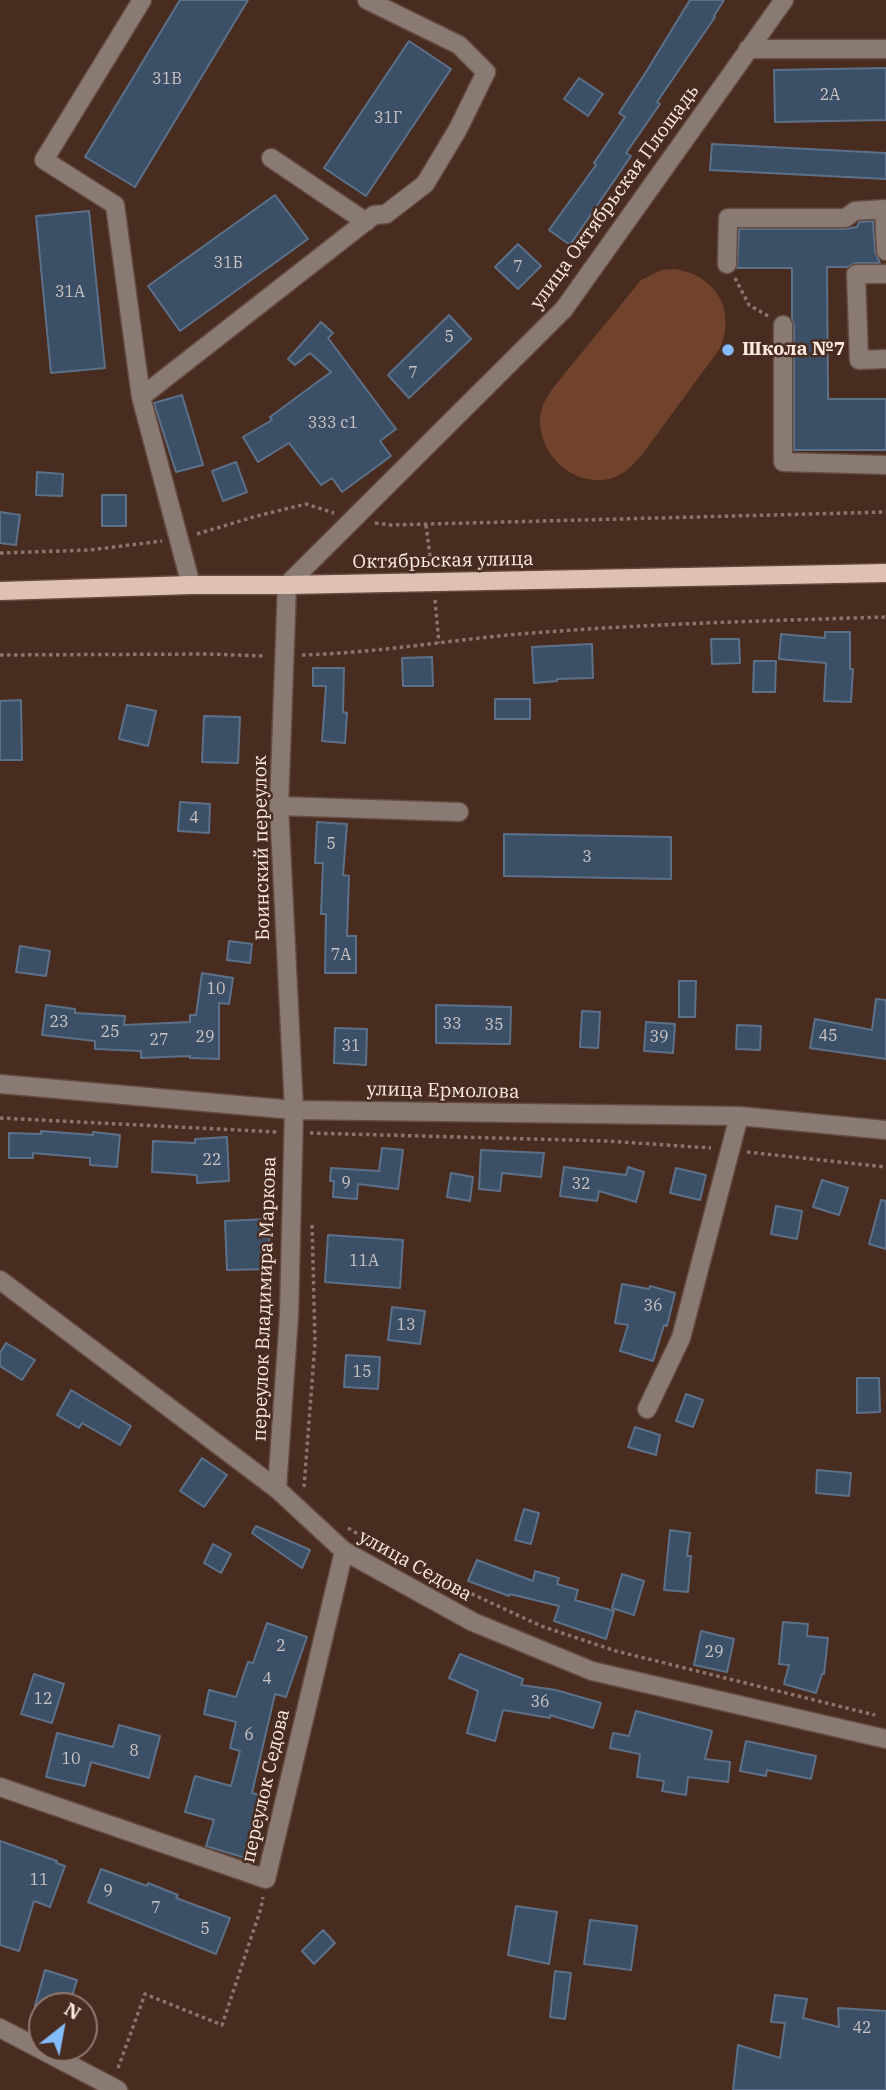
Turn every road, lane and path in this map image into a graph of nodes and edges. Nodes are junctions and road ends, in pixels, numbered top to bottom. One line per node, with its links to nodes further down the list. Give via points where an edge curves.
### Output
1 (142, 0): 13 (street, via 44,160 115,205)
2 (367, 0): 7 (street, via 459,45 486,72 425,184 386,214 374,215)
3 (784, 0): 4 (street, улица Октябрьская Площадь)
4 (748, 49): 5 (street); 16 (street, улица Октябрьская Площадь, via 564,309)
5 (886, 49)
6 (271, 158): 7 (street)
7 (366, 222): 13 (street)
8 (886, 251): 9 (street, via 884,209 855,211 845,218 728,218)
9 (727, 264): 11 (path, via 749,305)
10 (886, 274): 12 (street, via 856,274 859,360)
11 (783, 325): 14 (street, via 783,461)
12 (886, 359)
13 (141, 397): 17 (street)
14 (886, 465)
15 (886, 513): 16 (path, via 391,525)
16 (353, 519): 17 (path, via 306,504); 21 (street, улица Октябрьская Площадь)
17 (179, 539): 18 (path, via 90,550); 20 (street)
18 (0, 554)
19 (886, 573): 21 (main road, Октябрьская улица)
20 (191, 585): 21 (main road, Октябрьская улица); 22 (main road, Октябрьская улица)
21 (287, 585): 25 (street, Боинский переулок)
22 (0, 592)
23 (886, 617): 25 (path, via 584,630)
24 (0, 655): 25 (path)
25 (284, 656): 26 (street, Боинский переулок)
26 (279, 806): 27 (street); 29 (street, Боинский переулок)
27 (459, 812)
28 (0, 1084): 29 (street, улица Ермолова)
29 (294, 1110): 30 (street, улица Ермолова); 33 (street, переулок Владимира Маркова)
30 (739, 1116): 32 (street, улица Ермолова); 34 (street)
31 (0, 1118): 33 (path)
32 (886, 1130)
33 (304, 1134): 34 (path, via 607,1141); 39 (street, переулок Владимира Маркова)
34 (730, 1150): 35 (path); 38 (street, via 681,1338)
35 (886, 1167)
36 (312, 1220): 40 (path, via 315,1343 303,1498)
37 (0, 1280): 39 (street, улица Седова)
38 (647, 1409)
39 (277, 1489): 40 (street, улица Седова)
40 (298, 1509): 42 (street, улица Седова)
41 (347, 1527): 43 (path)
42 (344, 1551): 46 (street, улица Седова, via 473,1622 592,1671); 48 (street, переулок Седова)
43 (391, 1554)
44 (425, 1572): 45 (path, via 541,1626 616,1651)
45 (886, 1718)
46 (886, 1739)
47 (0, 1787): 48 (street, переулок Седова)
48 (265, 1879): 50 (path, via 261,1908 222,2025 145,1994)
49 (0, 2028): 50 (street)
50 (114, 2088)

